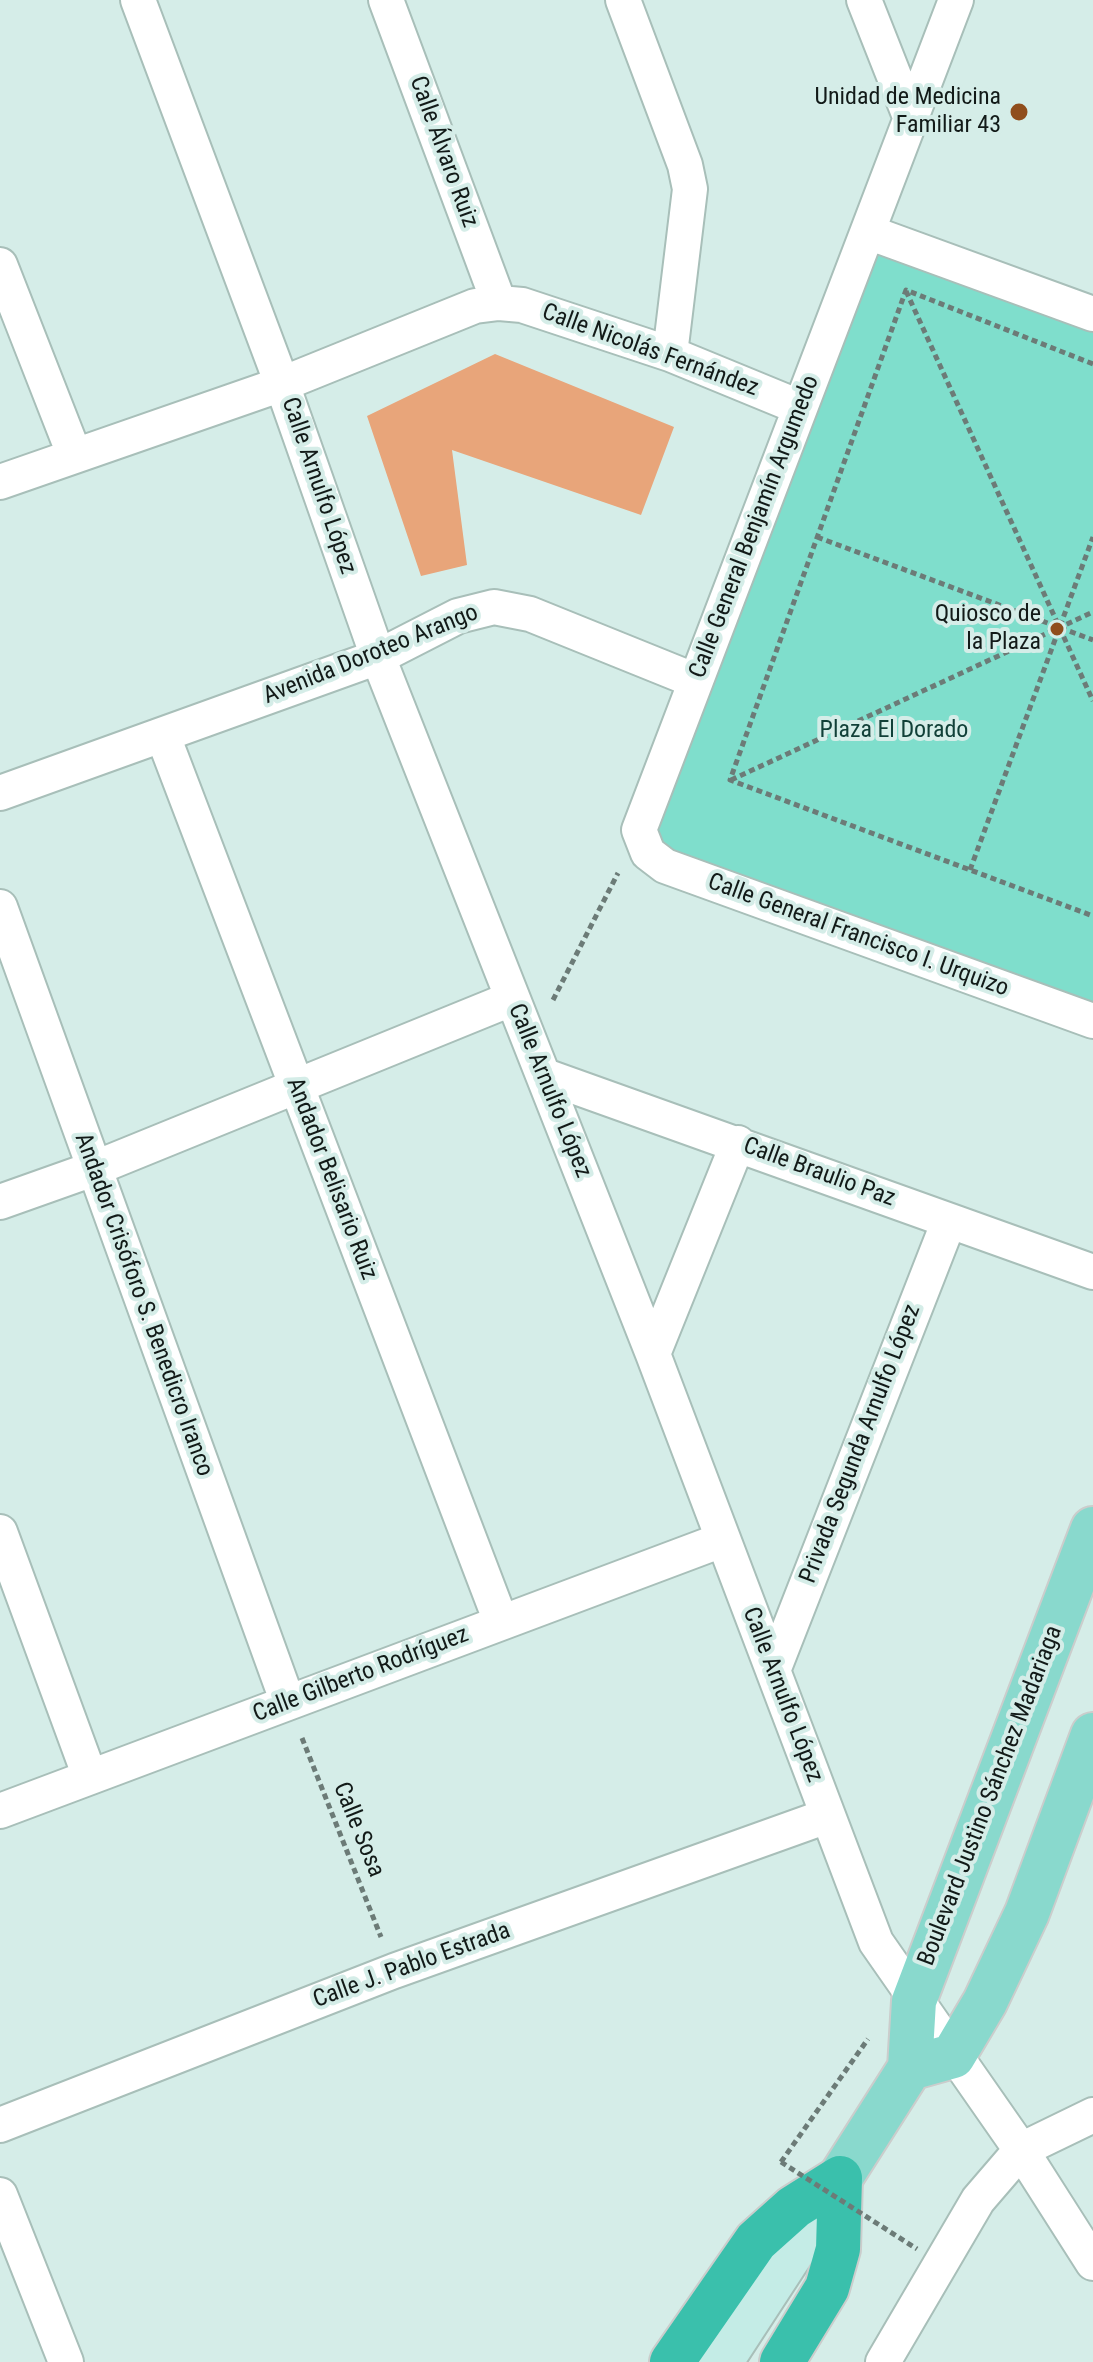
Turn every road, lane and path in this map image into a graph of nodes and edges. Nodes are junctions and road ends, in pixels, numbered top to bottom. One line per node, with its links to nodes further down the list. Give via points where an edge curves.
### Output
1 (138, 0): 14 (street, Calle Arnulfo López)
2 (386, 0): 10 (street, Calle Álvaro Ruiz)
3 (623, 0): 12 (street, via 690,189)
4 (864, 0): 6 (street)
5 (956, 0): 6 (street, Calle General Benjamín Argumedo)
6 (911, 119): 7 (street, Calle General Benjamín Argumedo)
7 (868, 232): 11 (street); 15 (street, Calle General Benjamín Argumedo)
8 (0, 265): 16 (street)
9 (906, 290): 13 (path); 18 (path); 21 (path)
10 (499, 303): 12 (street, Calle Nicolás Fernández, via 522,305); 14 (street, via 475,306)
11 (1093, 314)
12 (670, 354): 15 (street, Calle Nicolás Fernández)
13 (1093, 364)
14 (282, 384): 16 (street); 23 (street, Calle Arnulfo López)
15 (799, 407): 24 (street, Calle General Benjamín Argumedo)
16 (74, 454): 17 (street)
17 (0, 482)
18 (817, 537): 21 (path); 27 (path)
19 (1093, 537): 21 (path)
20 (1093, 612): 21 (path)
21 (1059, 627): 22 (path); 25 (path); 27 (path); 30 (path)
22 (1093, 640)
23 (378, 657): 24 (street, Avenida Doroteo Arango, via 458,616 494,607 530,614); 26 (street, Avenida Doroteo Arango); 33 (street, Calle Arnulfo López)
24 (696, 681): 29 (street, Calle General Benjamín Argumedo)
25 (1093, 701)
26 (163, 736): 28 (street, Avenida Doroteo Arango); 37 (street, Andador Belisario Ruiz)
27 (730, 780): 30 (path)
28 (0, 793)
29 (639, 830): 34 (street, Calle General Francisco I. Urquizo, via 648,853 665,866); 35 (path)
30 (970, 870): 32 (path)
31 (0, 907): 39 (street, Andador Crisóforo S. Benedicro Iranco)
32 (1093, 916)
33 (511, 999): 35 (street, Calle Arnulfo López); 37 (street)
34 (1093, 1021)
35 (531, 1043): 36 (street, Calle Arnulfo López)
36 (545, 1076): 38 (street, Calle Braulio Paz); 43 (street, Calle Arnulfo López)
37 (294, 1084): 39 (street); 47 (street, Andador Belisario Ruiz)
38 (738, 1143): 41 (street, Calle Braulio Paz); 43 (street)
39 (93, 1169): 40 (street); 49 (street, Andador Crisóforo S. Benedicro Iranco)
40 (0, 1202)
41 (949, 1221): 42 (street, Calle Braulio Paz); 48 (street, Privada Segunda Arnulfo López)
42 (1093, 1272)
43 (653, 1354): 46 (street, Calle Arnulfo López)
44 (1093, 1529): 55 (main road, Boulevard Justino Sánchez Madariaga)
45 (0, 1532): 51 (street)
46 (722, 1540): 47 (street, Calle Gilberto Rodríguez); 48 (street, Calle Arnulfo López)
47 (501, 1622): 49 (street, Calle Gilberto Rodríguez)
48 (774, 1668): 53 (street, Calle Arnulfo López)
49 (288, 1703): 51 (street, Calle Gilberto Rodríguez); 54 (path, Calle Sosa)
50 (1093, 1735): 56 (main road, via 1027,1913)
51 (90, 1777): 52 (street, Calle Gilberto Rodríguez)
52 (0, 1811)
53 (827, 1816): 54 (street, Calle J. Pablo Estrada); 55 (street, Calle Arnulfo López, via 876,1942)
54 (394, 1971): 60 (street, Calle J. Pablo Estrada)
55 (914, 2001): 56 (street, Calle Arnulfo López); 58 (main road, Boulevard Justino Sánchez Madariaga)
56 (953, 2056): 58 (main road); 61 (street, Calle Arnulfo López)
57 (855, 2058): 64 (path, bridge, via 781,2162)
58 (910, 2068): 62 (main road, Boulevard Justino Sánchez Madariaga)
59 (1093, 2115): 61 (street)
60 (0, 2125)
61 (1021, 2150): 65 (street, Calle Arnulfo López); 70 (street, via 978,2200)
62 (840, 2178): 67 (highway, via 794,2207 756,2241); 68 (main road, Boulevard Justino Sánchez Madariaga); 69 (highway, via 838,2249 827,2288)
63 (0, 2195): 66 (street)
64 (917, 2249)
65 (1093, 2263)
66 (66, 2362)
67 (672, 2362)
68 (720, 2362)
69 (782, 2362)
70 (883, 2362)

